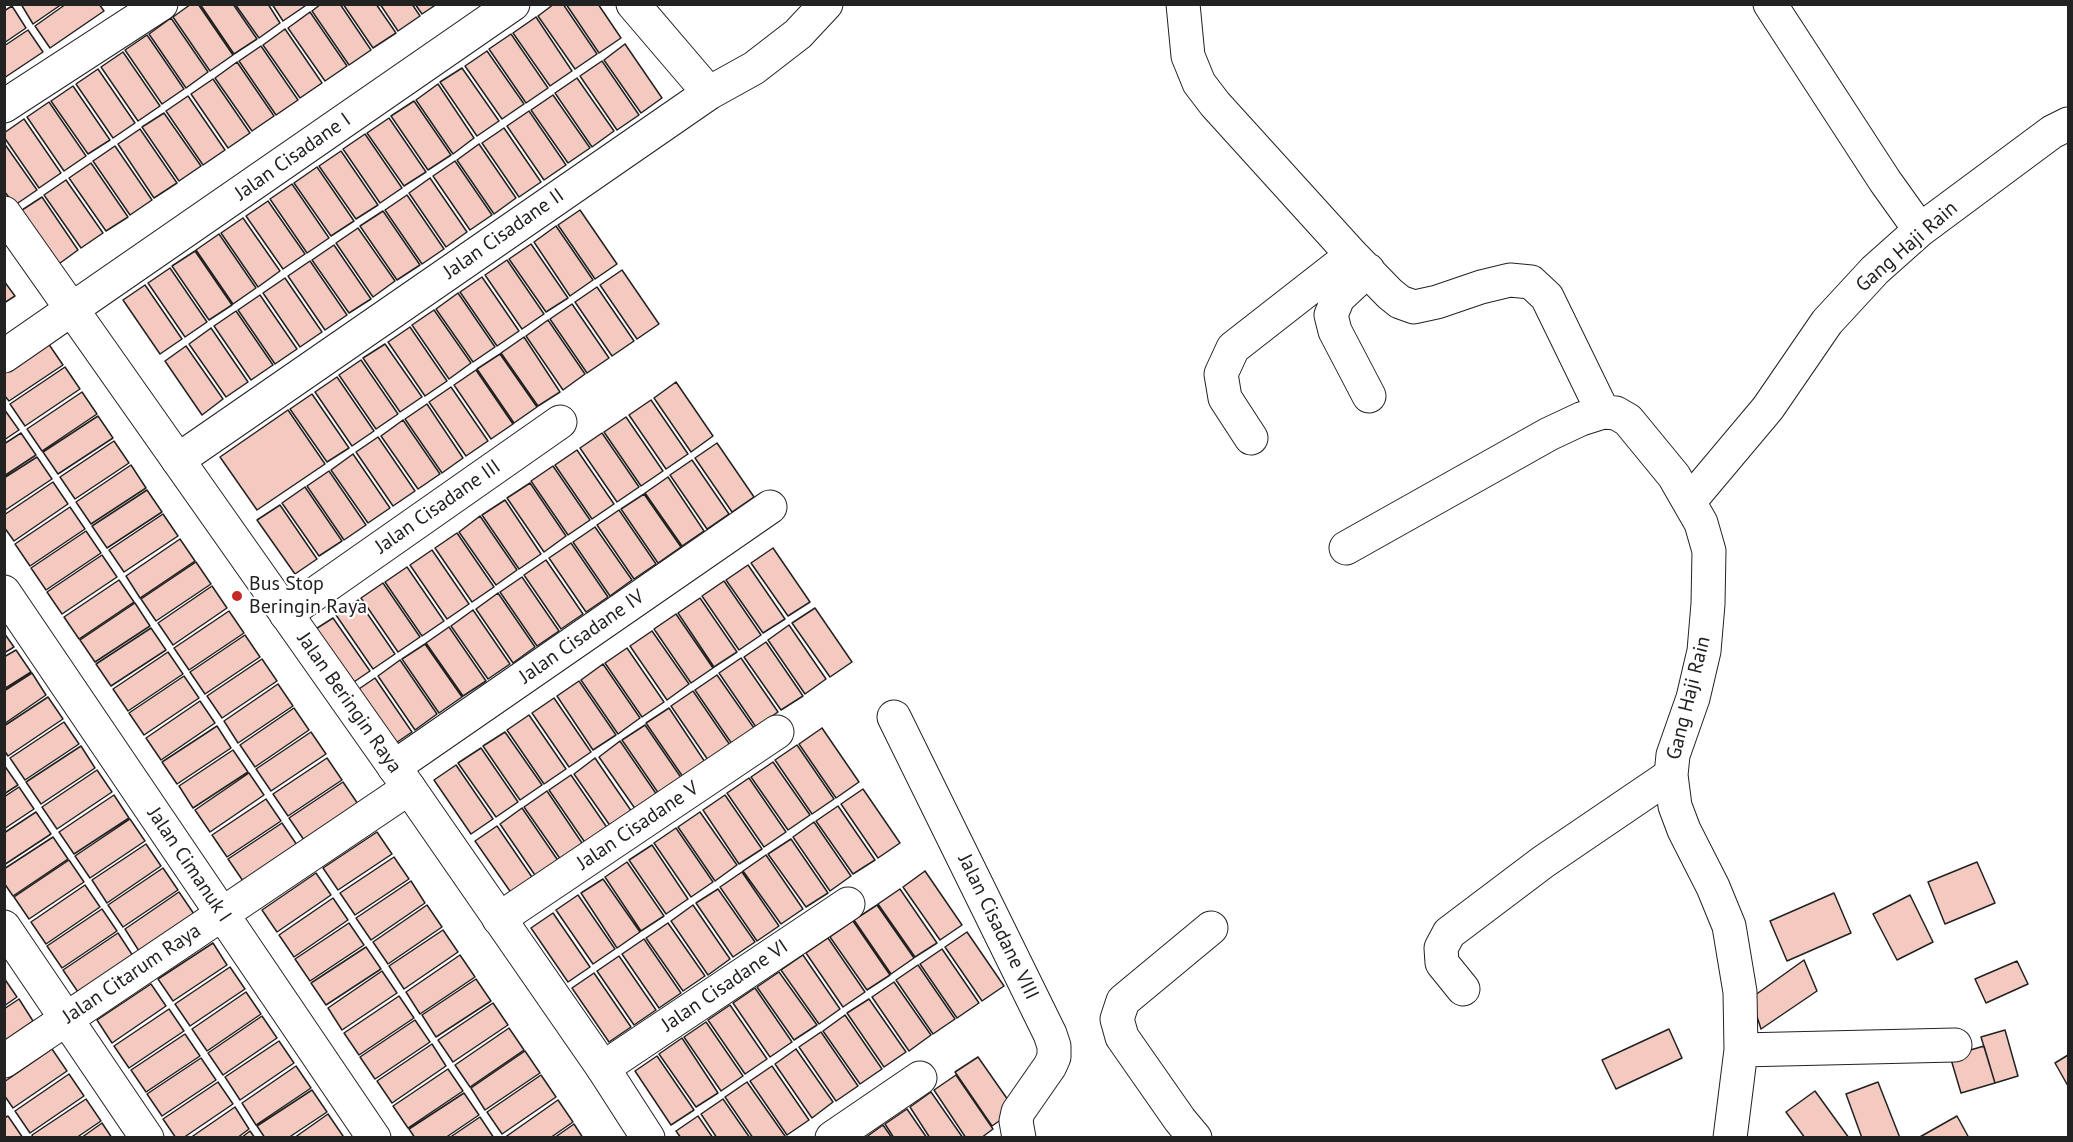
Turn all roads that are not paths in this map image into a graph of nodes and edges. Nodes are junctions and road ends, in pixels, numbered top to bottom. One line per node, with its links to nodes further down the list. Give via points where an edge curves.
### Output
1 (513, 4): 13 (street, Jalan Cisadane I)
2 (633, 4): 7 (street)
3 (826, 4): 7 (street, Jalan Cisadane II, via 779,50)
4 (1182, 4): 12 (street, via 1188,56 1199,83)
5 (1770, 4): 11 (street)
6 (148, 8): 8 (street)
7 (709, 93): 19 (street, Jalan Cisadane II)
8 (4, 106)
9 (2068, 124): 11 (street, Gang Haji Rain)
10 (4, 213): 13 (street, Jalan Beringin Raya)
11 (1920, 230): 20 (street, Gang Haji Rain, via 1875,270 1827,322 1768,408)
12 (1360, 263): 15 (street, via 1331,315 1335,331); 16 (street, via 1400,302 1414,307 1510,280 1531,282 1547,297); 18 (street, via 1233,348 1221,374 1225,398)
13 (72, 309): 14 (street, Jalan Cisadane I); 19 (street, Jalan Beringin Raya)
14 (4, 356)
15 (1370, 396)
16 (1603, 412): 20 (street, via 1629,420 1674,476); 22 (street, via 1549,434)
17 (560, 422): 24 (street, Jalan Cisadane III)
18 (1251, 438)
19 (178, 460): 24 (street, Jalan Beringin Raya)
20 (1689, 502): 27 (street, Gang Haji Rain, via 1701,523 1708,551 1708,604 1704,651 1673,755)
21 (770, 507): 28 (street, Jalan Cisadane IV)
22 (1346, 548)
23 (4, 592): 30 (street, Jalan Cimanuk I)
24 (286, 614): 28 (street, Jalan Beringin Raya)
25 (894, 717): 45 (street, Jalan Cisadane VIII, via 1053,1046 1050,1066 1018,1112)
26 (777, 732): 31 (street, Jalan Cisadane V)
27 (1671, 775): 34 (street, via 1543,862 1449,933 1441,948 1443,963); 37 (street, Gang Haji Rain, via 1675,806 1684,830 1729,926 1740,992)
28 (402, 778): 30 (street, Jalan Citarum Raya); 31 (street, Jalan Beringin Raya)
29 (848, 904): 39 (street, Jalan Cisadane VI)
30 (222, 913): 35 (street, Jalan Citarum Raya); 42 (street, Jalan Cimanuk I)
31 (499, 919): 39 (street, Jalan Beringin Raya)
32 (4, 927): 35 (street)
33 (1211, 928): 46 (street, via 1123,1001 1117,1019 1122,1037)
34 (1463, 989)
35 (65, 1019): 38 (street, Jalan Citarum Raya); 41 (street)
36 (1955, 1044): 37 (street)
37 (1741, 1050): 47 (street, Gang Haji Rain)
38 (4, 1061)
39 (603, 1068): 43 (street, Jalan Beringin Raya)
40 (920, 1078): 44 (street)
41 (147, 1137)
42 (374, 1137)
43 (648, 1137)
44 (832, 1137)
45 (1019, 1137)
46 (1195, 1137)
47 (1730, 1137)

